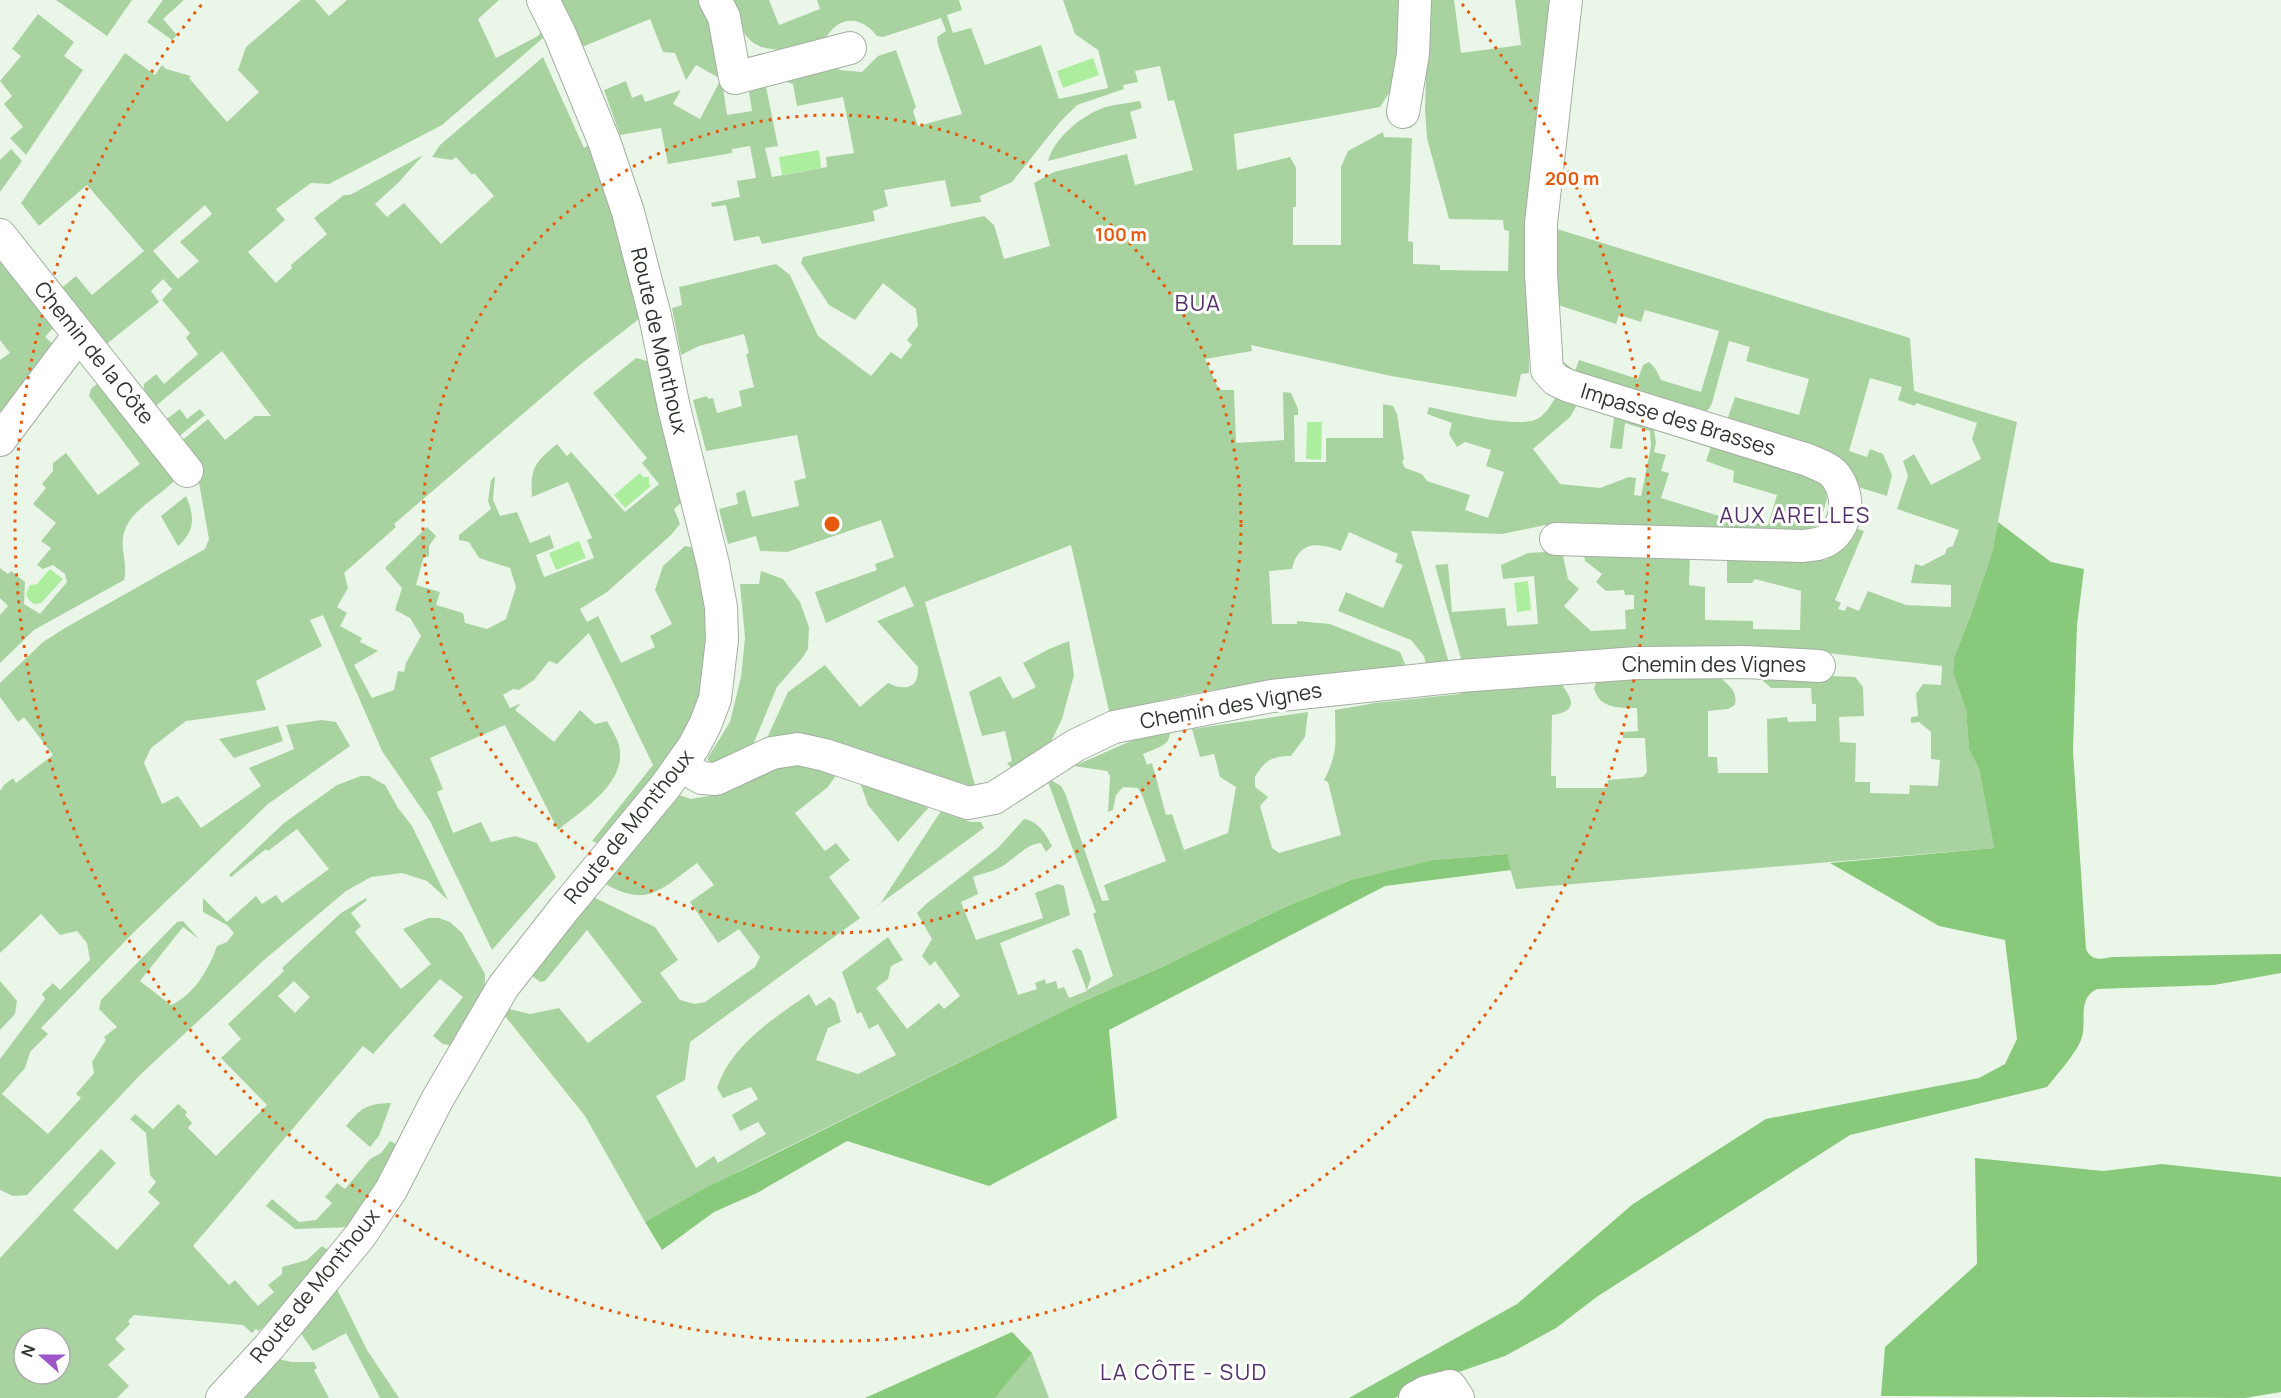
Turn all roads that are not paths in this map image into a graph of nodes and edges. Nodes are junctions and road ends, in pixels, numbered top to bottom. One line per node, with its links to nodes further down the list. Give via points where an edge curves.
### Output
1 (543, 0): 13 (street, Route de Monthoux, via 604,141 628,212 656,316 721,607 722,639 715,699 705,725)
2 (715, 0): 5 (street, via 724,16 735,78)
3 (1415, 0): 6 (street, via 1413,54)
4 (1566, 0): 11 (street, Impasse des Brasses, via 1541,223 1547,370 1569,386 1808,460 1831,471 1846,496 1839,528 1829,539 1817,544)
5 (850, 48)
6 (1403, 112)
7 (0, 235): 8 (street, Chemin de la Côte)
8 (79, 335): 9 (street); 10 (street, Chemin de la Côte)
9 (0, 440)
10 (187, 471)
11 (1556, 539)
12 (1819, 666): 13 (street, Chemin des Vignes, via 1637,663 1463,675 1272,696 1114,727 994,798 968,803 825,754 798,749 772,753 716,779 702,778)
13 (681, 765): 14 (street, Route de Monthoux, via 503,987 437,1100 391,1190 360,1236)
14 (222, 1398)
15 (1415, 1398): 16 (street, via 1450,1386)
16 (1458, 1398)

